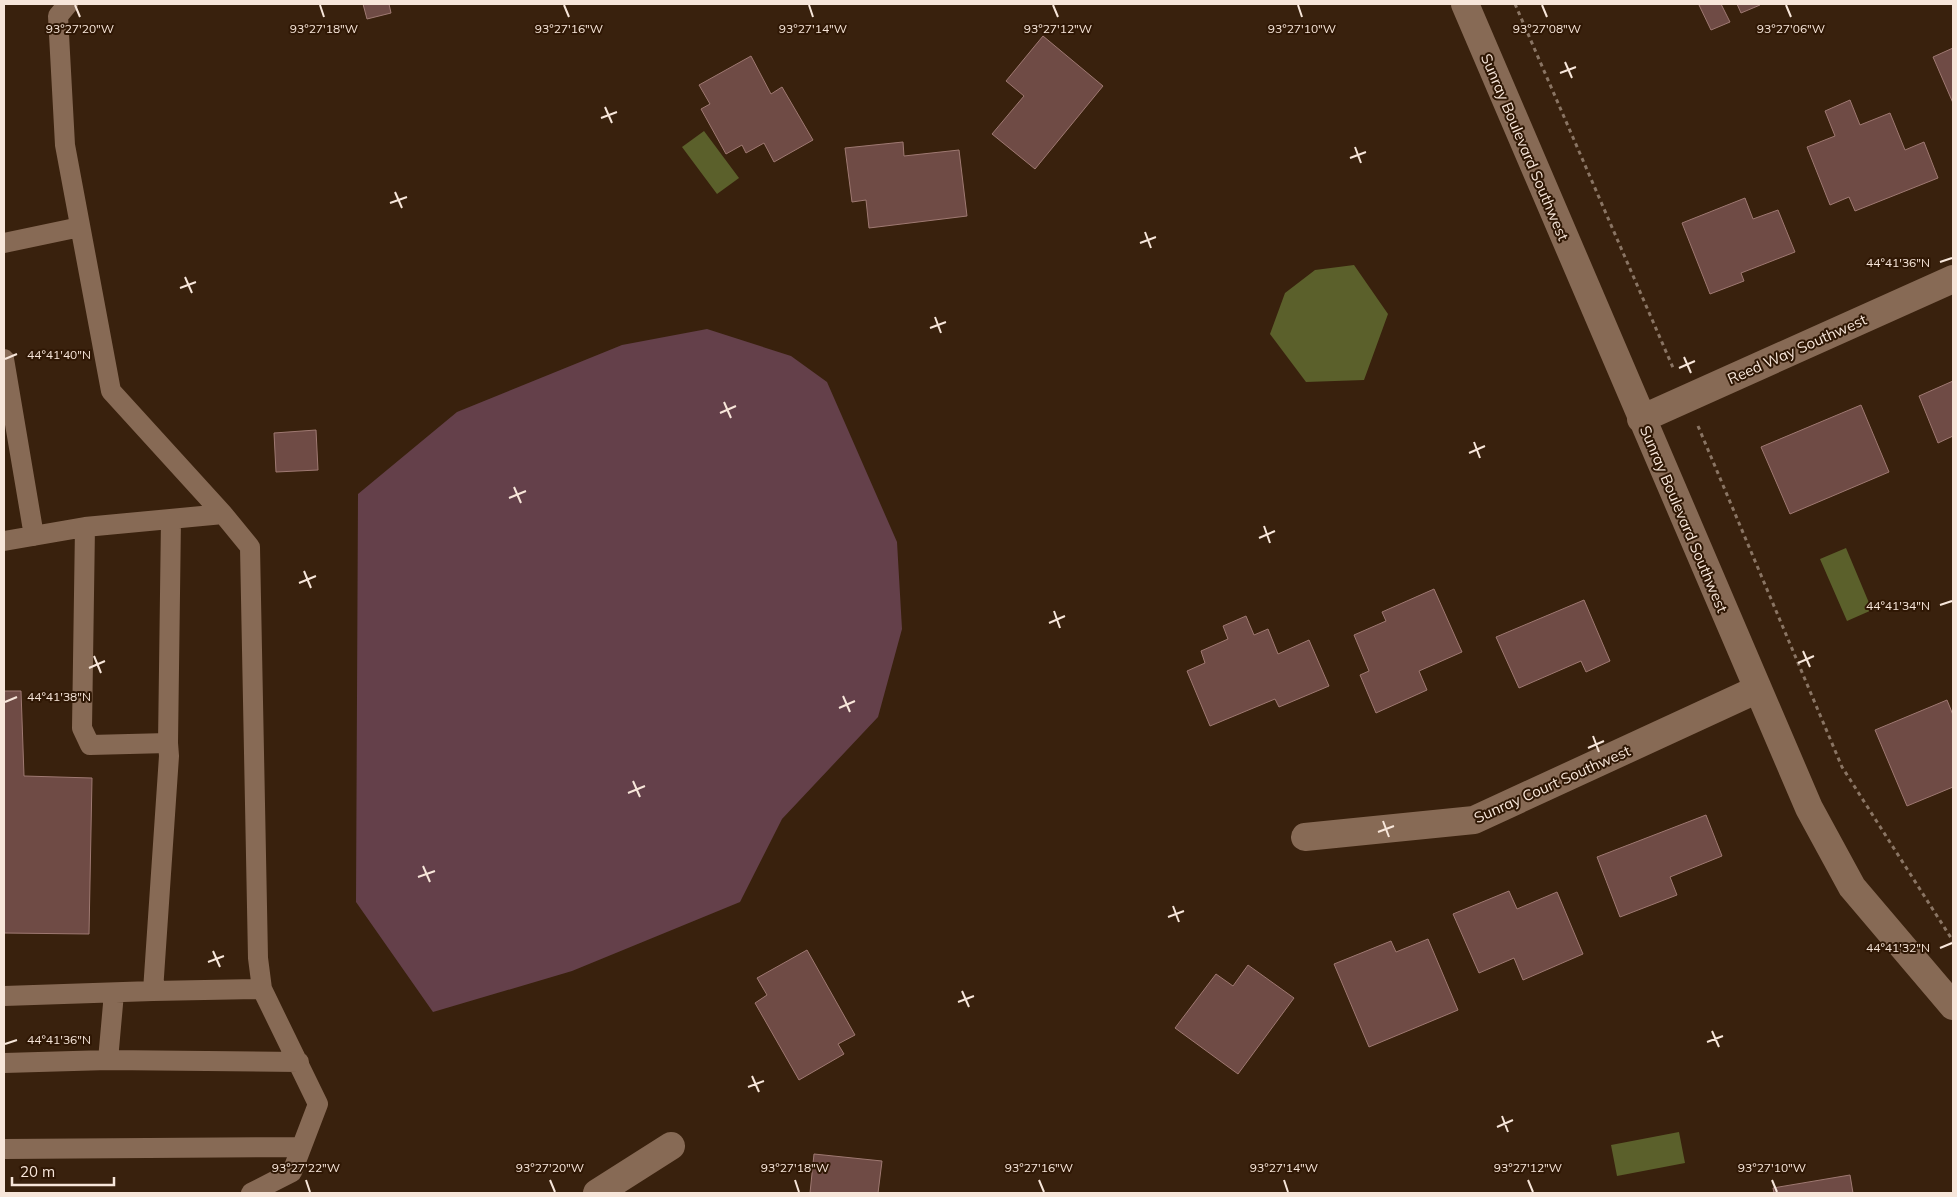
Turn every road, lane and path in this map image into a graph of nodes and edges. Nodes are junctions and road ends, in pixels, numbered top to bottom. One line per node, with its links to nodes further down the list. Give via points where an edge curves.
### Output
1 (68, 4): 4 (lane, via 58,16 65,145)
2 (1465, 4): 9 (street, Sunray Boulevard Southwest)
3 (1515, 4): 8 (path)
4 (80, 227): 5 (lane); 10 (lane, via 111,391)
5 (4, 243)
6 (1953, 279): 8 (street, Reed Way Southwest)
7 (4, 359): 13 (lane)
8 (1686, 398): 9 (street, Reed Way Southwest); 18 (path, via 1842,767)
9 (1641, 419): 15 (street, Sunray Boulevard Southwest)
10 (223, 514): 11 (lane); 19 (lane, via 250,547 258,958)
11 (171, 519): 12 (lane); 16 (lane)
12 (85, 528): 13 (lane); 16 (lane, via 82,728 90,745)
13 (34, 536): 14 (lane)
14 (4, 541)
15 (1758, 689): 17 (street, Sunray Court Southwest, via 1474,820); 23 (street, Sunray Boulevard Southwest, via 1810,808 1852,887)
16 (168, 743): 20 (lane)
17 (1305, 837)
18 (1953, 941)
19 (262, 989): 20 (lane); 25 (lane)
20 (153, 991): 21 (lane)
21 (114, 992): 22 (lane); 24 (lane)
22 (4, 996)
23 (1953, 1006)
24 (108, 1060): 25 (lane); 26 (lane)
25 (299, 1062): 28 (lane, via 318,1104)
26 (4, 1063)
27 (671, 1146): 31 (street)
28 (302, 1147): 29 (lane); 30 (lane, via 292,1172)
29 (4, 1149)
30 (251, 1193)
31 (597, 1193)

